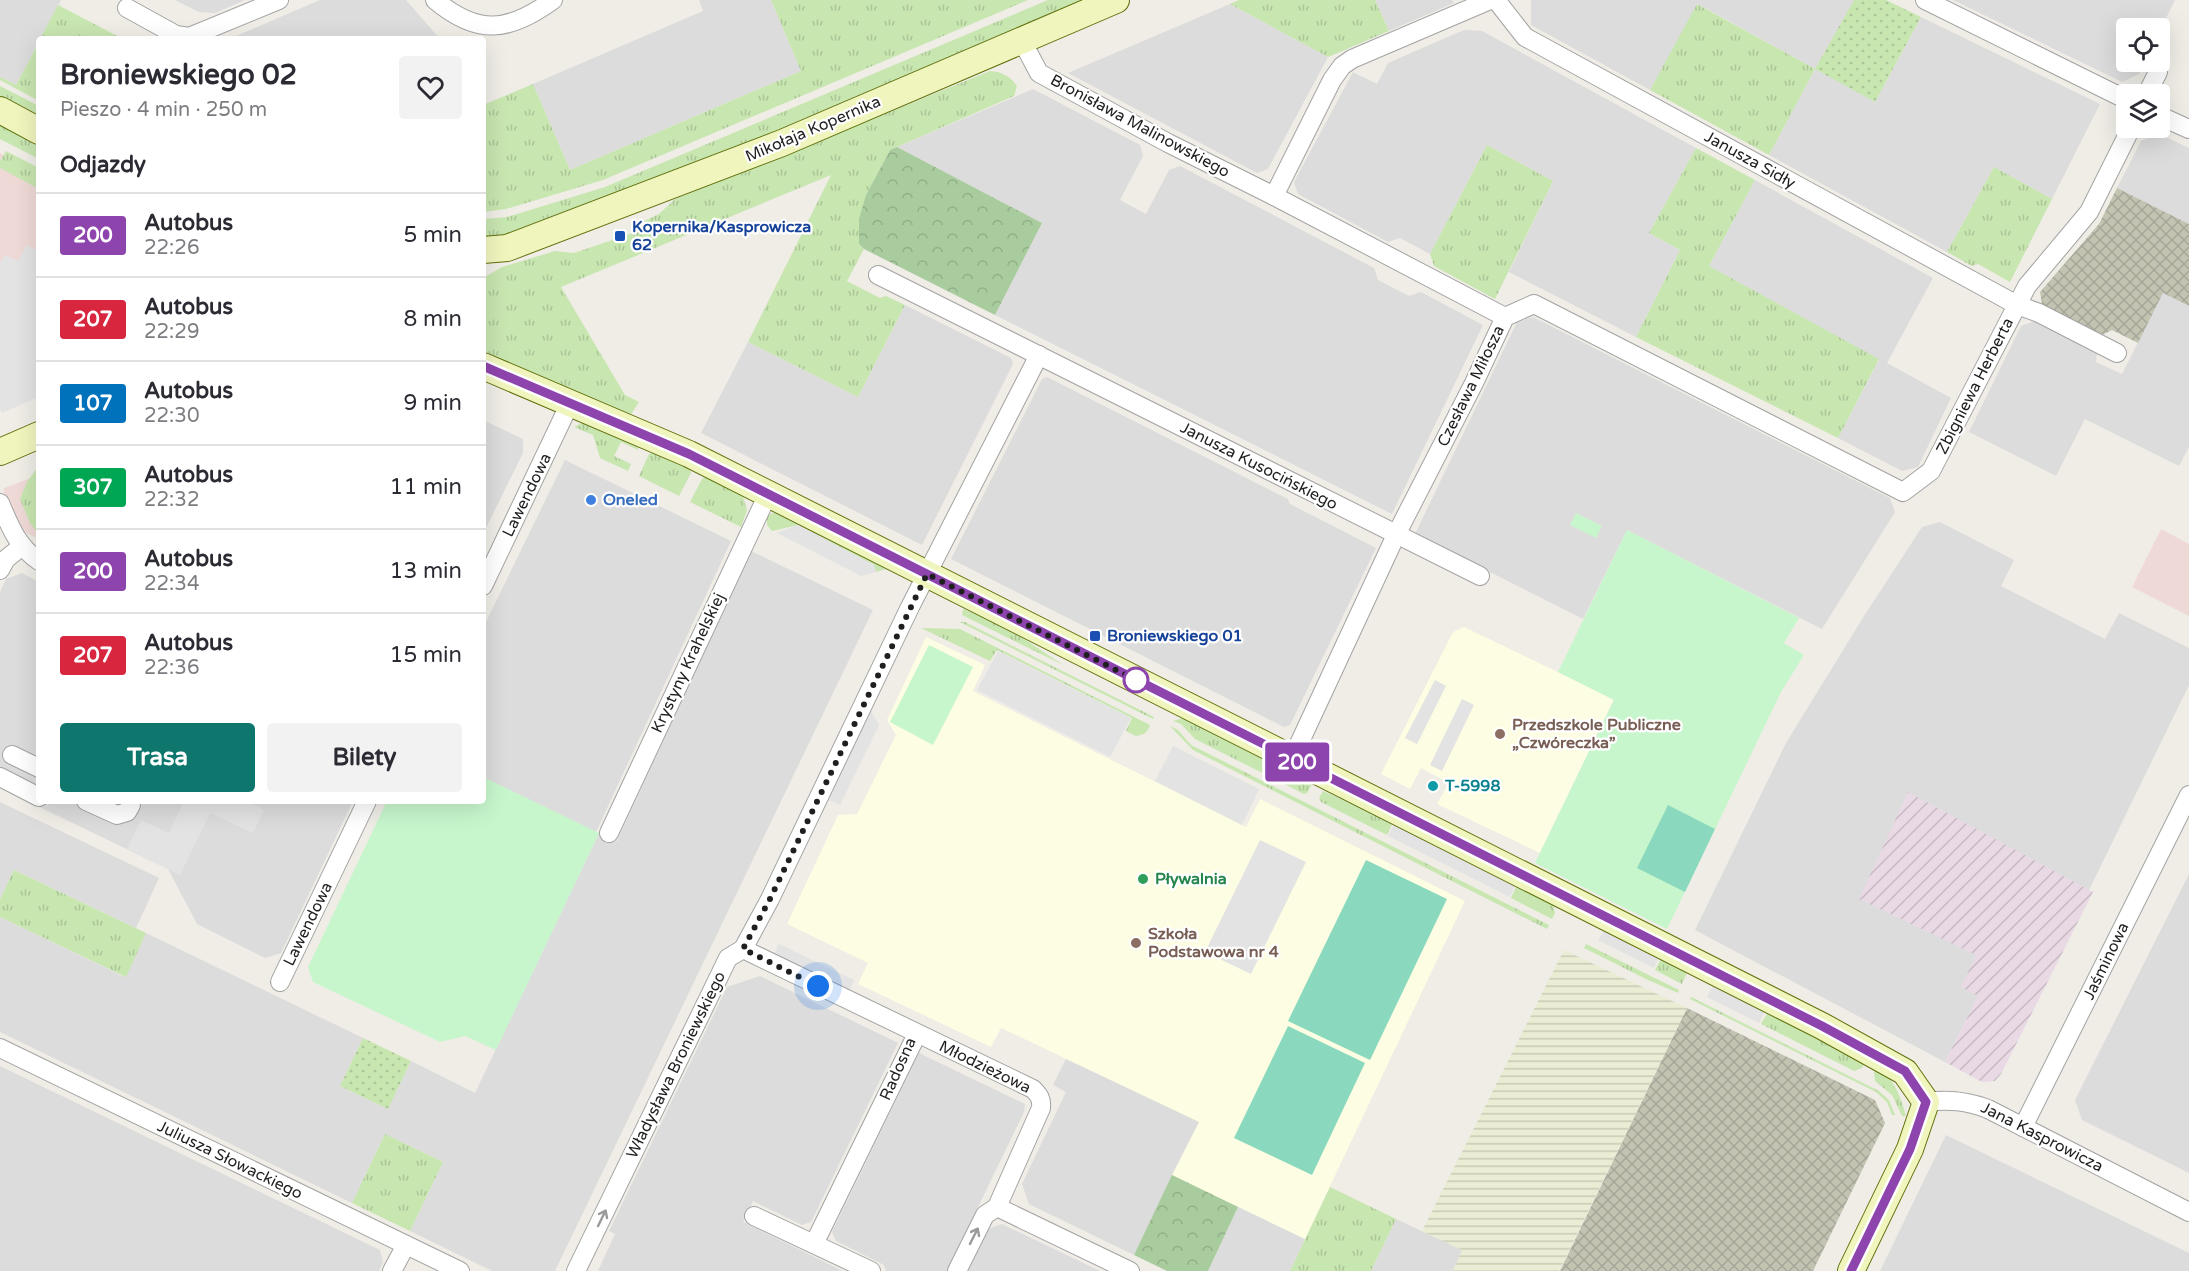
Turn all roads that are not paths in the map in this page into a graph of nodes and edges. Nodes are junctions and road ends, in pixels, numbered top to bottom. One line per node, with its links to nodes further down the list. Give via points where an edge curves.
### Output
1 (279, 0): 10 (street)
2 (435, 0): 3 (street, via 451,14 475,25 496,26 518,21)
3 (553, 0)
4 (1116, 0): 11 (street, Mikołaja Kopernika)
5 (1490, 0): 20 (street, via 1342,66)
6 (1496, 0): 24 (street, Janusza Sidły, via 1525,37)
7 (1925, 0): 14 (street)
8 (127, 8): 9 (street)
9 (182, 36)
10 (191, 36)
11 (1022, 41): 20 (street, Bronisława Malinowskiego, via 1039,73); 21 (street, Mikołaja Kopernika, via 782,143)
12 (2158, 72): 13 (street)
13 (2152, 84)
14 (2116, 95)
15 (0, 110): 17 (street)
16 (2170, 120): 18 (street)
17 (36, 129)
18 (2189, 129)
19 (2126, 138): 24 (street, via 2089,212 2027,286)
20 (1274, 196): 25 (street, Bronisława Malinowskiego)
21 (495, 249): 22 (street, Mikołaja Kopernika)
22 (486, 263)
23 (878, 275): 27 (street, Janusza Kusocińskiego)
24 (2017, 305): 26 (street, Zbigniewa Herberta); 32 (street, Zbigniewa Herberta, via 1931,471)
25 (1505, 317): 32 (street, Czesława Miłosza, via 1534,304); 35 (street, Czesława Miłosza)
26 (2117, 353)
27 (1039, 355): 35 (street, Janusza Kusocińskiego); 39 (street)
28 (486, 367): 29 (street)
29 (570, 403): 33 (street, via 668,444); 41 (street, Lawendowa)
30 (36, 436): 31 (street)
31 (0, 452)
32 (1903, 492)
33 (768, 494): 39 (street); 51 (street, Krystyny Krahelskiej)
34 (0, 503): 36 (street)
35 (1396, 535): 40 (street, Janusza Kusocińskiego); 43 (street, Czesława Miłosza)
36 (21, 547): 37 (street); 38 (street)
37 (36, 559)
38 (0, 570)
39 (927, 574): 43 (street); 52 (street, Władysława Broniewskiego)
40 (1480, 576)
41 (486, 580)
42 (12, 755): 44 (street)
43 (1292, 759): 56 (street, via 1876,1054 1905,1071)
44 (36, 767)
45 (0, 777): 46 (street)
46 (36, 795)
47 (2189, 795): 57 (street, Jaśminowa)
48 (93, 804): 50 (street, via 117,815 127,812)
49 (366, 804): 53 (street, Lawendowa)
50 (131, 805)
51 (609, 833)
52 (743, 949): 54 (street, Radosna); 65 (street, Władysława Broniewskiego, one-way to 52, via 728,958)
53 (280, 982)
54 (917, 1034): 58 (street, Młodzieżowa, via 1039,1095 1041,1108); 61 (street, Radosna)
55 (0, 1048): 62 (street, Juliusza Słowackiego)
56 (1926, 1102): 57 (street, Jana Kasprowicza, via 1972,1102); 69 (street, via 1910,1149)
57 (2023, 1127): 59 (street, Jana Kasprowicza)
58 (997, 1207): 67 (street, Młodzieżowa, one-way to 58, via 985,1215); 68 (street)
59 (2189, 1212)
60 (754, 1216): 61 (street)
61 (814, 1244): 66 (street)
62 (406, 1245): 63 (street); 64 (street, Juliusza Słowackiego)
63 (392, 1271)
64 (460, 1271)
65 (576, 1271)
66 (871, 1271)
67 (957, 1271)
68 (1130, 1271)
69 (1851, 1271)

